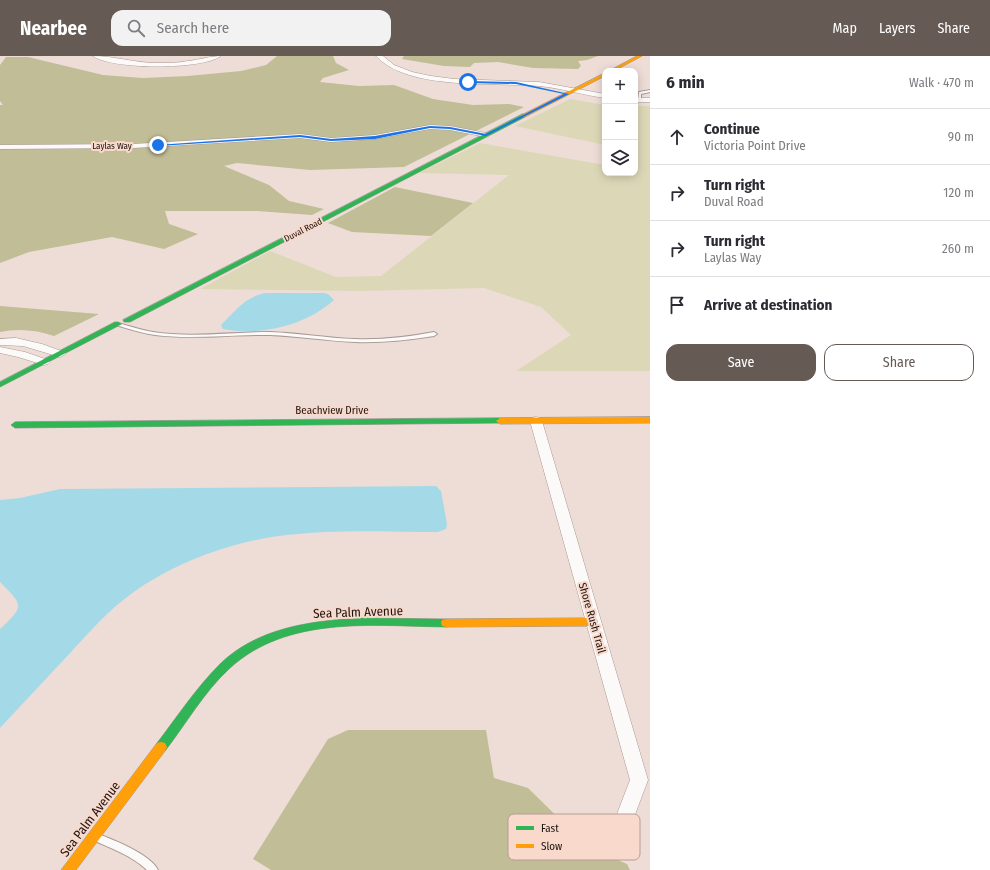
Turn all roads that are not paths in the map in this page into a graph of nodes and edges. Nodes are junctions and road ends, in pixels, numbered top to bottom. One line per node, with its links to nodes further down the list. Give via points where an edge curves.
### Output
1 (96, 56): 2 (street, via 125,63 155,64)
2 (218, 56)
3 (379, 56): 8 (street, via 394,66 427,76 468,82 516,83)
4 (640, 56): 5 (main road)
5 (617, 68)
6 (602, 76): 8 (main road, Duval Road)
7 (650, 91): 10 (lane, via 640,93)
8 (570, 92): 9 (street); 11 (street); 14 (main road, Duval Road)
9 (602, 96)
10 (638, 97)
11 (602, 100)
12 (638, 101): 13 (street)
13 (650, 102)
14 (486, 135): 15 (street, Laylas Way, via 430,127 375,137 331,140 300,136 134,146); 16 (main road, Duval Road)
15 (0, 147)
16 (118, 324): 17 (lane, via 143,332 203,336 272,334 348,341 404,339); 20 (main road, Duval Road)
17 (434, 334)
18 (0, 342): 20 (street, via 20,341)
19 (0, 350): 21 (street)
20 (60, 354): 21 (main road, Duval Road)
21 (44, 362): 22 (main road, Duval Road)
22 (0, 385)
23 (650, 420): 24 (main road, Beachview Drive)
24 (536, 421): 25 (main road, Beachview Drive); 26 (street, Shore Rush Trail)
25 (15, 425)
26 (593, 622): 27 (street, Shore Rush Trail, via 639,780); 28 (main road, Sea Palm Avenue, via 337,624 289,630 268,638 237,655 213,679)
27 (626, 814)
28 (93, 836): 29 (main road, Sea Palm Avenue); 30 (lane, via 130,852 142,859)
29 (68, 870)
30 (152, 870)

